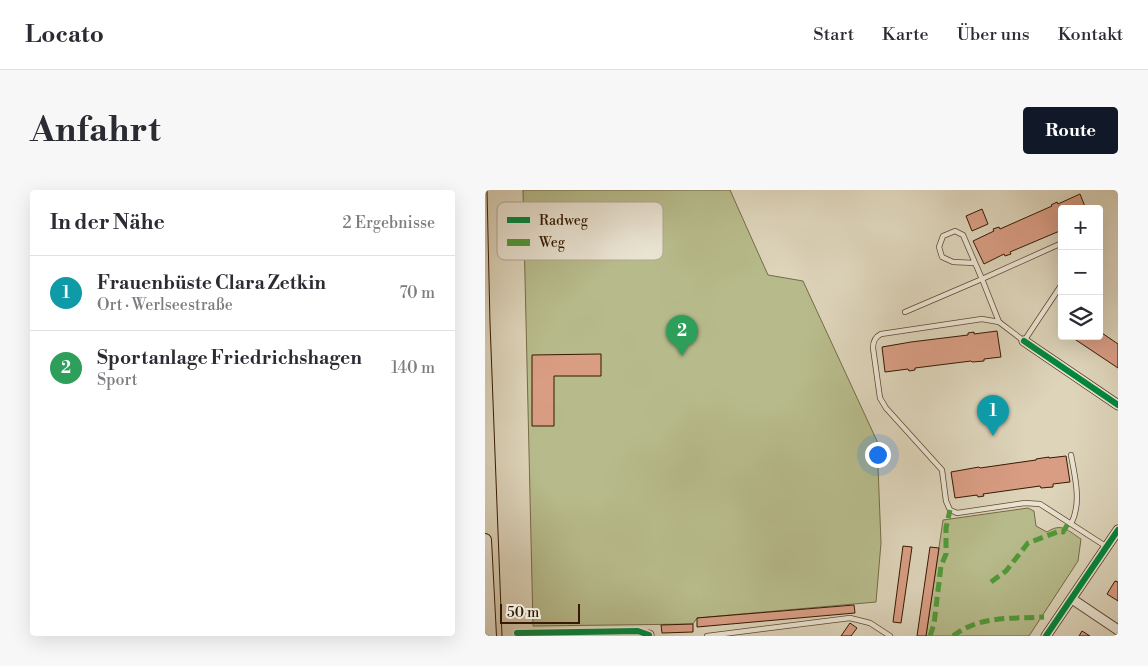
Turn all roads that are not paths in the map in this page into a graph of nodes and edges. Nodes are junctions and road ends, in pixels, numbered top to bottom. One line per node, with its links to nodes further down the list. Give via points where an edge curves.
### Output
1 (1058, 245): 3 (lane)
2 (975, 263): 2 (lane, via 963,235 955,231 943,236 939,246 942,257 953,262); 3 (lane)
3 (982, 279): 5 (lane); 6 (lane)
4 (1058, 290): 7 (lane)
5 (905, 312)
6 (999, 322): 7 (lane); 10 (lane, via 982,319 876,337 873,348 880,398 941,470 950,510 957,513 1033,502 1045,506)
7 (1025, 341): 8 (street)
8 (1118, 405)
9 (1071, 455): 10 (lane, via 1077,496)
10 (1071, 524): 13 (lane)
11 (1118, 530): 13 (street)
12 (485, 540): 16 (main road)
13 (1107, 547): 14 (street)
14 (1072, 599): 15 (street); 19 (street)
15 (1118, 630)
16 (490, 636)
17 (707, 636): 18 (lane, via 850,618 870,623)
18 (890, 636)
19 (1046, 636)

